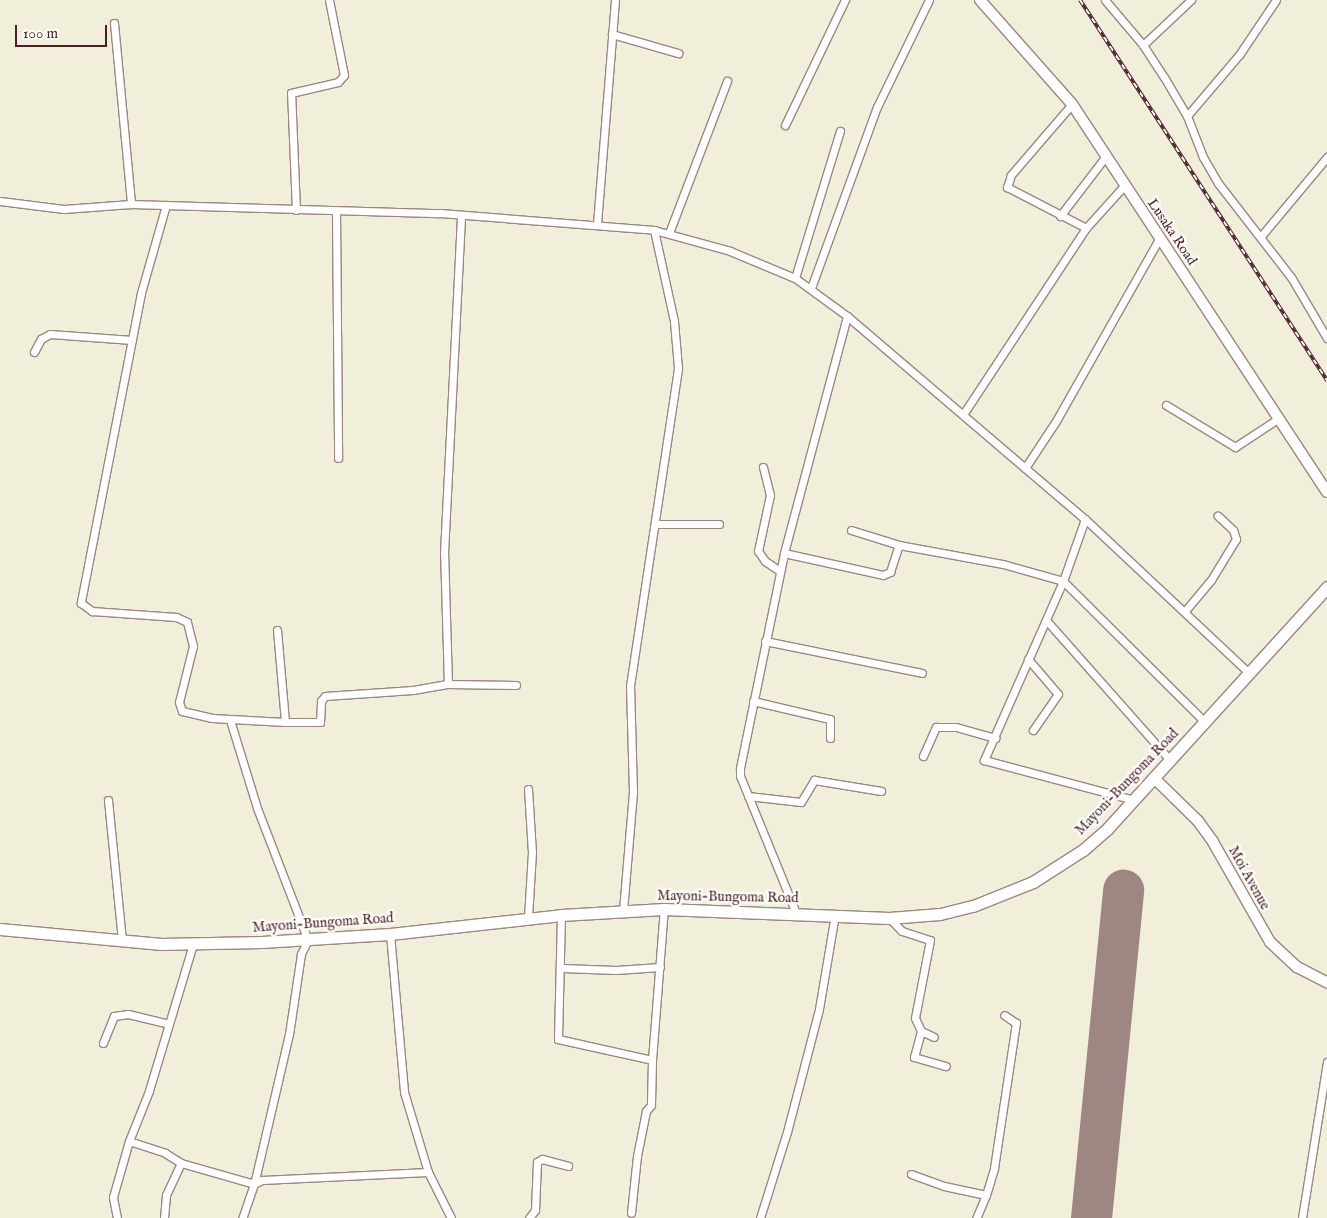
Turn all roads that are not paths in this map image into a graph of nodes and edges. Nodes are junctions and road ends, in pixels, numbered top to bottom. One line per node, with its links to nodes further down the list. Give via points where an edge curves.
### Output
1 (329, 0): 24 (street, via 344,75 338,82 291,92)
2 (615, 0): 10 (street)
3 (845, 0): 16 (street)
4 (929, 0): 35 (street, via 877,107)
5 (980, 0): 14 (street, Lusaka Road)
6 (1191, 0): 11 (street)
7 (1276, 0): 15 (street, via 1239,55)
8 (1107, 1): 11 (street)
9 (114, 23): 22 (street)
10 (612, 34): 12 (street); 28 (street)
11 (1143, 45): 15 (street)
12 (678, 53)
13 (728, 81): 31 (street)
14 (1072, 104): 18 (street, Lusaka Road); 27 (street, via 1009,178 1007,187)
15 (1187, 116): 32 (street, via 1203,157 1218,183)
16 (785, 125)
17 (840, 131): 34 (street)
18 (1106, 156): 20 (street, Lusaka Road); 27 (street)
19 (1327, 157): 32 (street)
20 (1124, 186): 29 (street); 33 (street, Lusaka Road)
21 (0, 201): 22 (street, via 64,209)
22 (131, 204): 23 (street)
23 (166, 205): 24 (street); 38 (street, via 141,293)
24 (296, 210): 25 (street)
25 (336, 211): 26 (street); 43 (street)
26 (461, 215): 28 (street); 64 (street, via 444,553)
27 (1060, 216): 29 (street)
28 (597, 224): 30 (street)
29 (1086, 228): 41 (street)
30 (654, 230): 31 (street); 49 (street, via 674,321 678,368)
31 (668, 233): 34 (street, via 730,252)
32 (1262, 235): 37 (street)
33 (1160, 237): 42 (street, Lusaka Road); 45 (street, via 1056,421)
34 (795, 278): 35 (street)
35 (812, 288): 36 (street)
36 (848, 316): 41 (street); 53 (street)
37 (1326, 332)
38 (132, 340): 39 (street, via 50,334 41,339); 67 (street, via 81,603 92,611 183,619 190,626 193,646 179,706 186,713)
39 (34, 352)
40 (1166, 405): 42 (street, via 1235,447)
41 (964, 414): 45 (street)
42 (1278, 418): 46 (street, Lusaka Road)
43 (338, 458)
44 (763, 467): 54 (street, via 770,494 758,551)
45 (1025, 468): 48 (street)
46 (1327, 492)
47 (1218, 516): 57 (street, via 1233,530 1236,539 1211,580)
48 (1085, 519): 55 (street); 57 (street)
49 (656, 524): 50 (street); 82 (street, via 630,686 633,792)
50 (719, 524)
51 (850, 530): 52 (street)
52 (900, 545): 53 (street, via 890,572 883,574); 55 (street, via 1003,564)
53 (784, 553): 54 (street)
54 (780, 571): 60 (street)
55 (1063, 581): 58 (street); 69 (street)
56 (1327, 587): 63 (main road, Mayoni-Bungoma Road)
57 (1185, 611): 63 (street)
58 (1046, 620): 61 (street); 74 (street)
59 (277, 630): 68 (street)
60 (765, 641): 62 (street); 66 (street)
61 (1028, 660): 70 (street, via 1058,694); 72 (street)
62 (922, 673)
63 (1249, 673): 69 (main road, Mayoni-Bungoma Road)
64 (448, 684): 65 (street); 68 (street, via 413,690 325,696 321,701 320,722)
65 (516, 685)
66 (753, 701): 71 (street, via 830,719); 78 (street, via 740,772)
67 (230, 720): 68 (street); 90 (street, via 257,808)
68 (285, 722)
69 (1204, 722): 74 (main road, Mayoni-Bungoma Road)
70 (1033, 730)
71 (830, 738)
72 (995, 738): 73 (street, via 956,727 936,727); 80 (street, via 984,757 986,762)
73 (924, 756)
74 (1170, 760): 75 (main road, Mayoni-Bungoma Road)
75 (1154, 778): 80 (main road, Mayoni-Bungoma Road); 95 (street, Moi Avenue, via 1198,821 1213,842 1270,942 1297,967)
76 (528, 789): 86 (street, via 532,852)
77 (881, 791): 78 (street, via 812,780 801,802)
78 (748, 796): 83 (street)
79 (108, 800): 91 (street)
80 (1134, 800): 87 (main road, Mayoni-Bungoma Road, via 1083,850 1033,882 973,906 940,914)
81 (664, 909): 82 (main road, Mayoni-Bungoma Road); 83 (main road, Mayoni-Bungoma Road); 93 (street)
82 (623, 911): 85 (main road, Mayoni-Bungoma Road)
83 (796, 913): 84 (main road, Mayoni-Bungoma Road)
84 (835, 914): 87 (main road, Mayoni-Bungoma Road); 117 (street, via 819,1009 787,1132)
85 (561, 915): 86 (main road, Mayoni-Bungoma Road); 94 (street)
86 (528, 918): 89 (main road, Mayoni-Bungoma Road)
87 (890, 918): 98 (street, via 902,931 930,940 915,1018)
88 (1, 933): 91 (main road, Mayoni-Bungoma Road)
89 (390, 934): 90 (main road, Mayoni-Bungoma Road); 107 (street, via 404,1092)
90 (308, 940): 92 (main road, Mayoni-Bungoma Road); 109 (street, via 301,954 289,1034)
91 (122, 941): 92 (main road, Mayoni-Bungoma Road)
92 (193, 944): 97 (street)
93 (660, 967): 94 (street, via 616,970); 101 (street)
94 (562, 968): 101 (street, via 560,1042)
95 (1327, 982)
96 (1004, 1015): 110 (street, via 1016,1023 994,1168)
97 (169, 1024): 100 (street, via 128,1014 114,1016); 104 (street, via 149,1091)
98 (921, 1031): 99 (street); 103 (street, via 914,1057)
99 (934, 1037)
100 (103, 1043)
101 (652, 1060): 111 (street, via 651,1105 646,1111 637,1156)
102 (1327, 1062): 119 (street)
103 (946, 1066)
104 (129, 1141): 105 (street, via 165,1153); 112 (street, via 115,1187 113,1204)
105 (181, 1164): 109 (street); 113 (street, via 166,1195)
106 (568, 1166): 116 (street, via 542,1159 537,1162 535,1210)
107 (428, 1172): 109 (street, via 262,1180); 115 (street)
108 (912, 1174): 110 (street, via 944,1186)
109 (254, 1184): 114 (street)
110 (986, 1195): 118 (street)
111 (631, 1213)
112 (117, 1218)
113 (164, 1218)
114 (242, 1218)
115 (451, 1218)
116 (529, 1218)
117 (760, 1218)
118 (976, 1218)
119 (1302, 1218)

